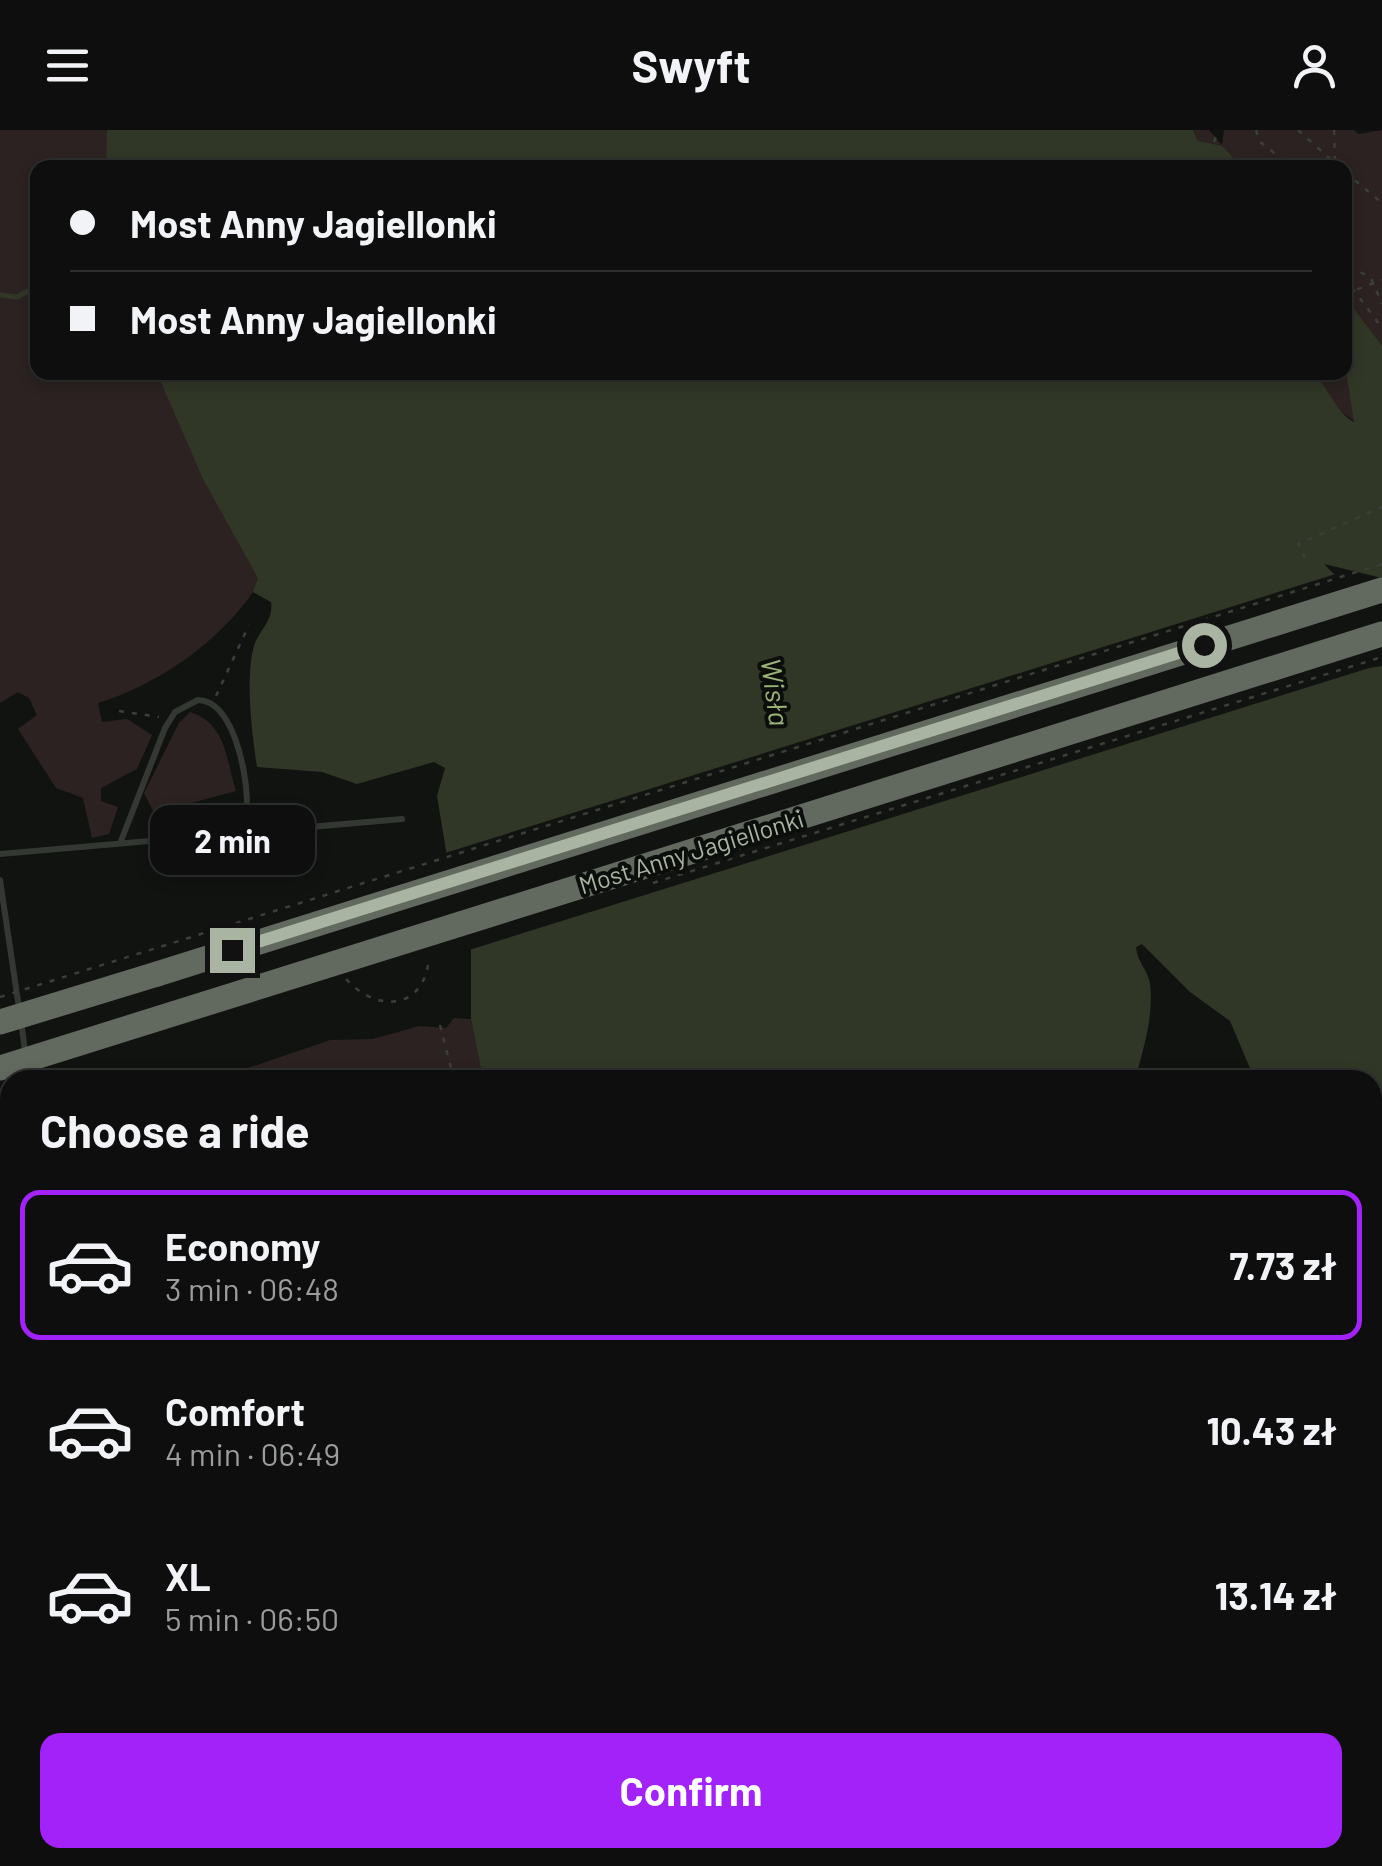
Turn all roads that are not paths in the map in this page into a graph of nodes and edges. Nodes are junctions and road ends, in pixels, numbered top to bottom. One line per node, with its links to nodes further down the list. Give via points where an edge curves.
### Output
1 (1382, 590): 8 (highway, Most Anny Jagiellonki, bridge)
2 (1382, 634): 9 (highway, Most Anny Jagiellonki, bridge)
3 (402, 819): 4 (lane)
4 (238, 831): 5 (lane); 5 (lane, via 247,802 229,720 213,702 187,704 170,720)
5 (121, 841): 6 (lane)
6 (0, 854)
7 (0, 880): 10 (lane)
8 (0, 1022)
9 (0, 1068)
10 (27, 1070)

